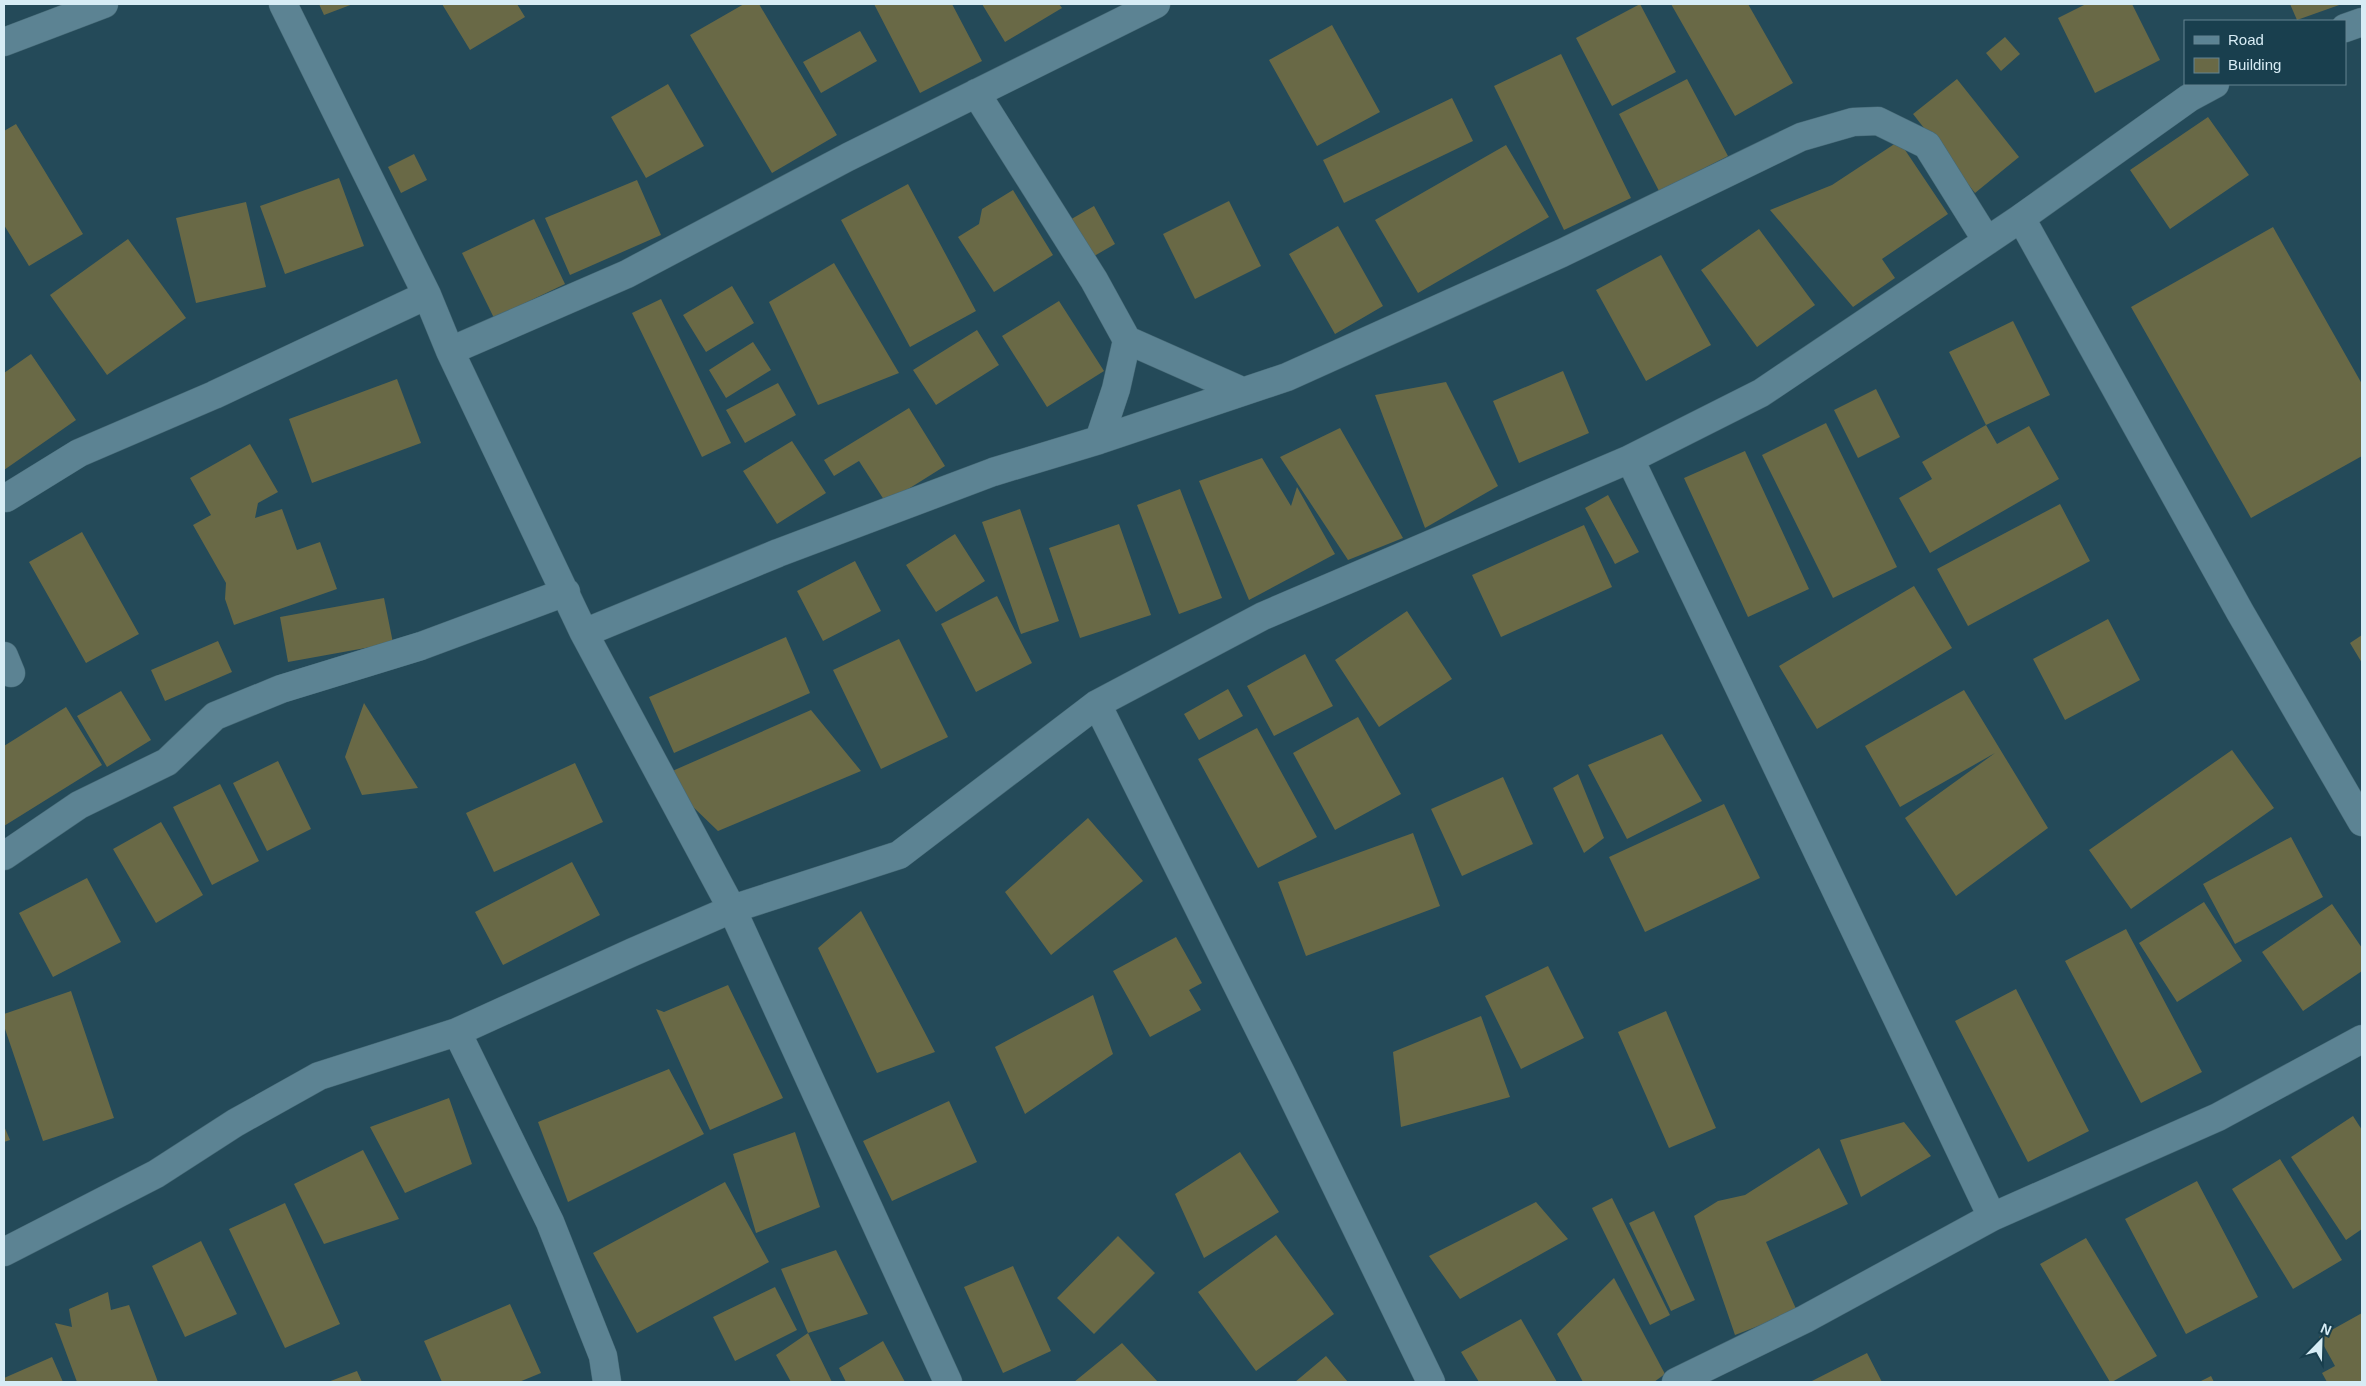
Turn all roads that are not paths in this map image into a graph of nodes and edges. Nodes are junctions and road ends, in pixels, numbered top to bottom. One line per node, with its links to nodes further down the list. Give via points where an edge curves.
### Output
1 (104, 4): 6 (street)
2 (283, 4): 11 (street)
3 (1156, 4): 8 (street)
4 (2362, 22): 5 (street)
5 (2346, 28)
6 (4, 42)
7 (2213, 85): 9 (street, via 2189,98)
8 (976, 93): 12 (street, via 1094,280); 13 (street, via 627,274)
9 (2021, 218): 10 (street); 21 (street, via 2240,612)
10 (1988, 241): 14 (street, via 1927,144 1878,121 1853,122 1801,137 1420,317 1287,377); 16 (street, via 1761,393)
11 (427, 295): 13 (street); 17 (street, via 79,454)
12 (1127, 340): 14 (street); 15 (street, via 1116,390)
13 (450, 351): 18 (street)
14 (1242, 391): 15 (street)
15 (1099, 440): 19 (street, via 993,472 778,553)
16 (1630, 460): 20 (street, via 1263,616); 26 (street)
17 (6, 498)
18 (566, 592): 19 (street); 22 (street, via 421,646 281,689 215,716 167,762 80,805)
19 (584, 633): 23 (street)
20 (1097, 704): 23 (street, via 899,855); 30 (street)
21 (2362, 822)
22 (4, 856)
23 (732, 909): 24 (street); 29 (street)
24 (457, 1032): 27 (street, via 319,1076 235,1123 156,1174); 28 (street, via 550,1222 603,1356)
25 (2362, 1039): 26 (street, via 2218,1117)
26 (1992, 1217): 31 (street, via 1805,1319)
27 (4, 1252)
28 (607, 1382)
29 (948, 1382)
30 (1431, 1382)
31 (1676, 1382)

